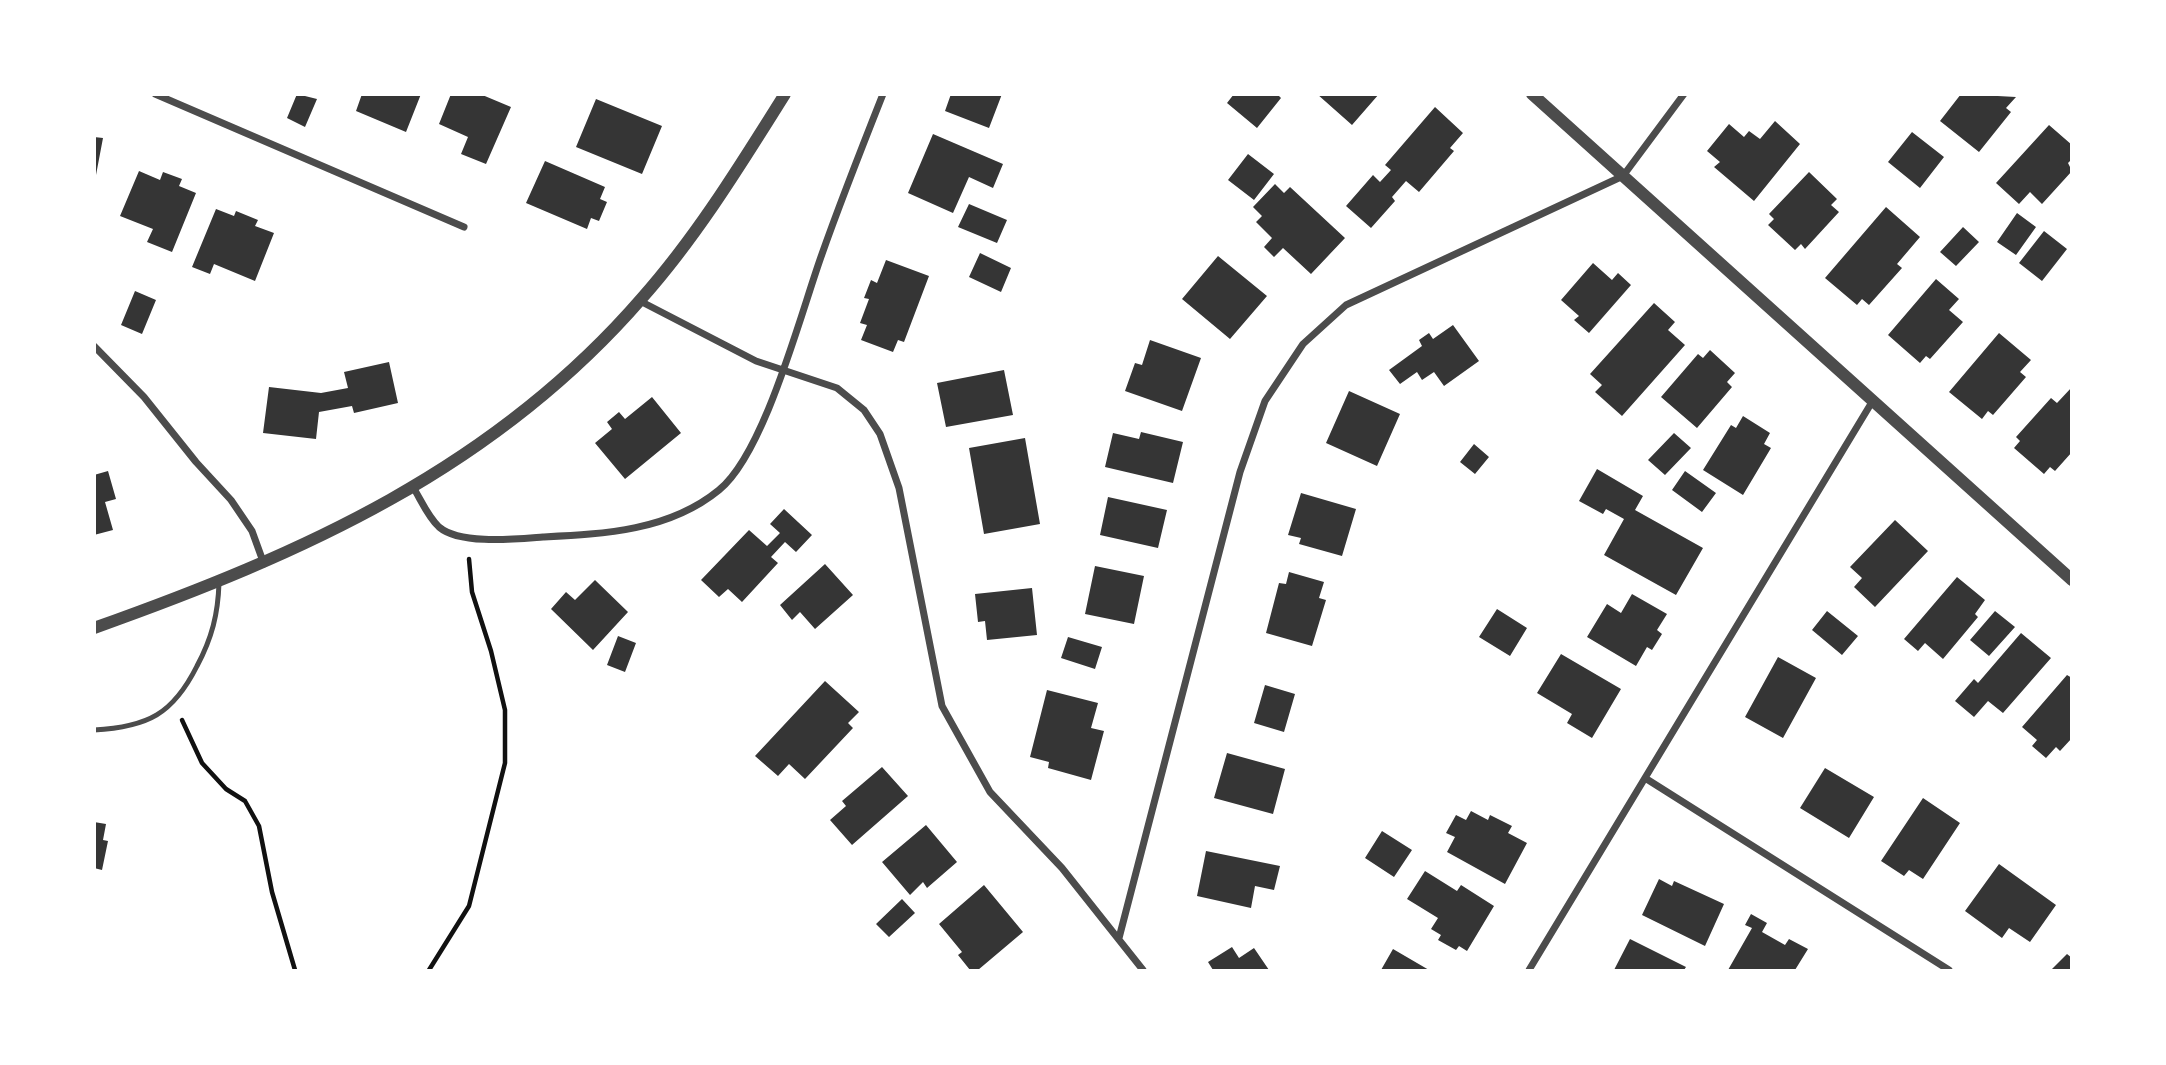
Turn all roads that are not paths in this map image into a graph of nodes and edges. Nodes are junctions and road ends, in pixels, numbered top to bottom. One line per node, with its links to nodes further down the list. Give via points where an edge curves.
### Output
1 (155, 94): 7 (street)
2 (785, 94): 8 (street, via 718,197)
3 (883, 94): 10 (street)
4 (1532, 94): 6 (street)
5 (1684, 94): 6 (street)
6 (1623, 176): 11 (street); 19 (street, via 1346,305 1303,344 1272,390 1240,472)
7 (464, 227)
8 (640, 301): 10 (street); 12 (street, via 527,407)
9 (94, 345): 13 (street, via 237,507)
10 (782, 371): 12 (street, via 765,416 734,473 721,488 682,513 649,526 516,539 451,535 436,525); 19 (street, via 847,394 880,434 899,488 942,706 990,792 1062,868)
11 (1872, 402): 14 (street); 18 (street)
12 (413, 487): 13 (street)
13 (264, 564): 15 (street)
14 (2071, 580)
15 (219, 583): 16 (street); 17 (lane, via 208,646 174,703 130,727)
16 (94, 628)
17 (94, 730)
18 (1645, 778): 21 (street); 22 (street)
19 (1118, 938): 20 (street)
20 (1143, 971)
21 (1529, 971)
22 (1949, 971)

